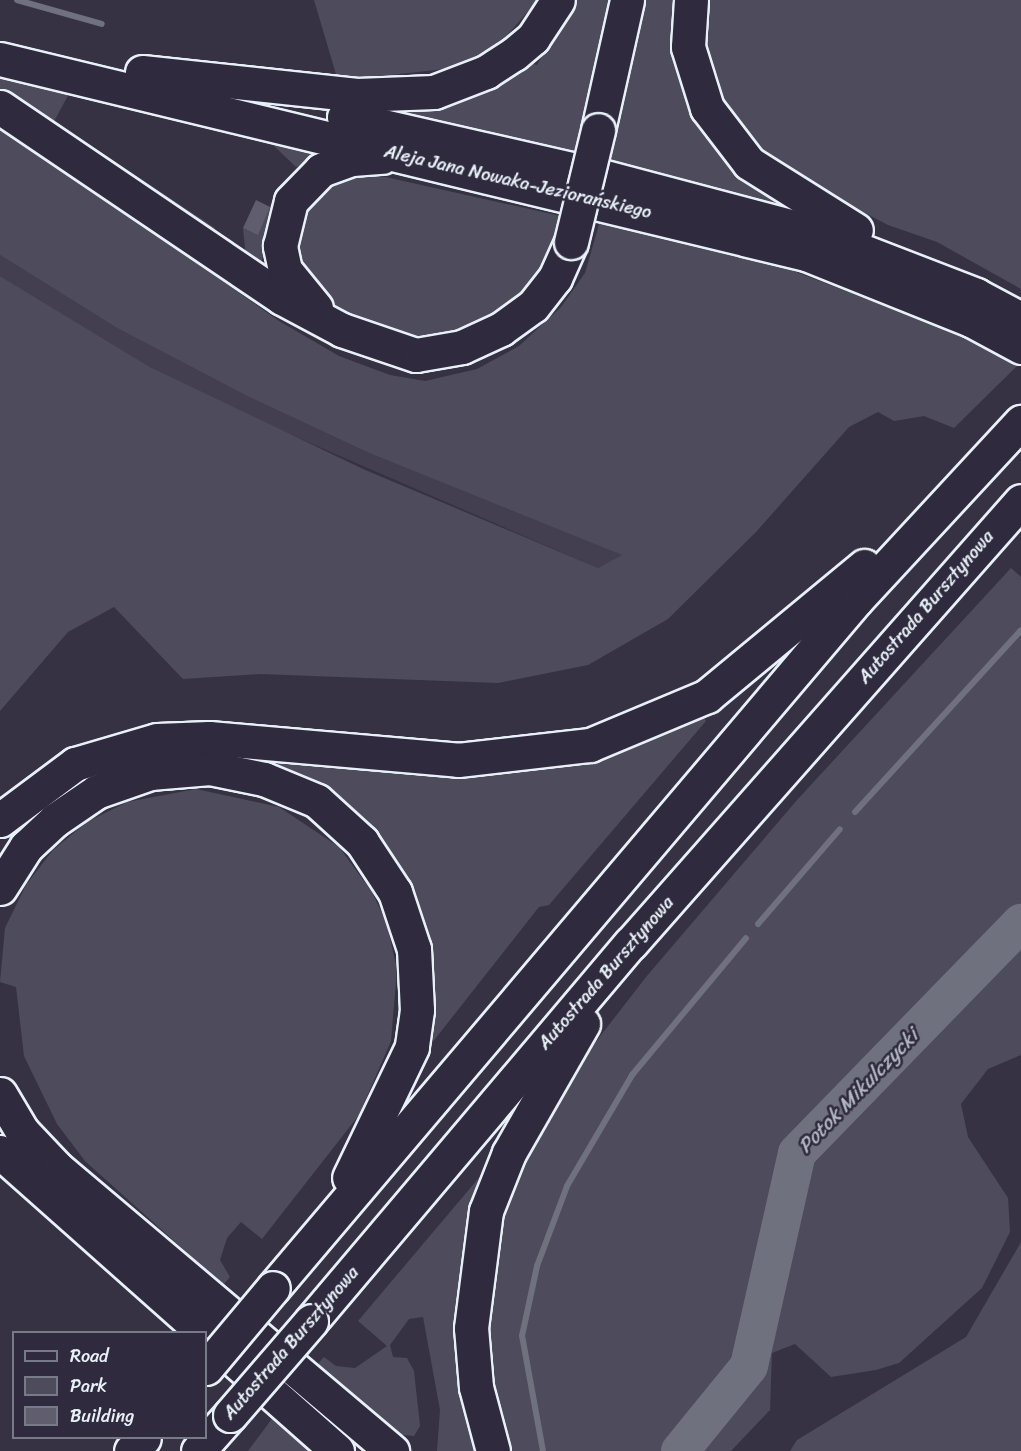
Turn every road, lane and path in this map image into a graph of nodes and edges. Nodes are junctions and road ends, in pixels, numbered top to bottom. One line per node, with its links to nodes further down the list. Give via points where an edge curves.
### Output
1 (558, 0): 6 (main road, via 533,38 514,54 486,72 434,92 357,95)
2 (627, 0): 11 (main road, bridge, via 572,242 555,278 533,306 501,329 462,347 416,355)
3 (691, 0): 9 (main road, via 688,47 706,108 748,163 812,206)
4 (0, 37): 6 (main road, Aleja Jana Nowaka-Jeziorańskiego)
5 (0, 59): 8 (main road, Aleja Jana Nowaka-Jeziorańskiego)
6 (142, 72): 9 (main road, Aleja Jana Nowaka-Jeziorańskiego, via 601,176 779,222)
7 (0, 107): 11 (main road, via 282,298)
8 (411, 156): 11 (main road, via 339,162 311,176 291,201 280,246 285,270 302,295); 12 (main road, Aleja Jana Nowaka-Jeziorańskiego, via 806,254 971,320)
9 (976, 295): 10 (main road, Aleja Jana Nowaka-Jeziorańskiego)
10 (1021, 319)
11 (342, 330)
12 (1021, 347)
13 (1021, 422): 14 (main road)
14 (957, 488): 16 (main road, via 749,664 707,696 646,726 590,745 458,760 209,738 157,740 75,764); 21 (main road, via 718,760)
15 (1021, 501): 18 (main road, Autostrada Bursztynowa)
16 (0, 820)
17 (0, 888): 21 (main road, via 26,847 55,819 96,792 150,773 210,768 264,779 317,801 362,842 396,892 414,949 417,1010 403,1066)
18 (631, 943): 27 (main road, Autostrada Bursztynowa, bridge); 30 (main road, via 509,1153 486,1211 471,1328 476,1387)
19 (0, 1094): 29 (main road, via 22,1131 57,1168)
20 (0, 1152): 22 (main road)
21 (326, 1225): 24 (main road, bridge)
22 (201, 1331)
23 (207, 1337): 28 (main road)
24 (207, 1367)
25 (142, 1439): 26 (main road)
26 (131, 1451)
27 (198, 1451)
28 (337, 1451)
29 (392, 1451)
30 (494, 1451)

